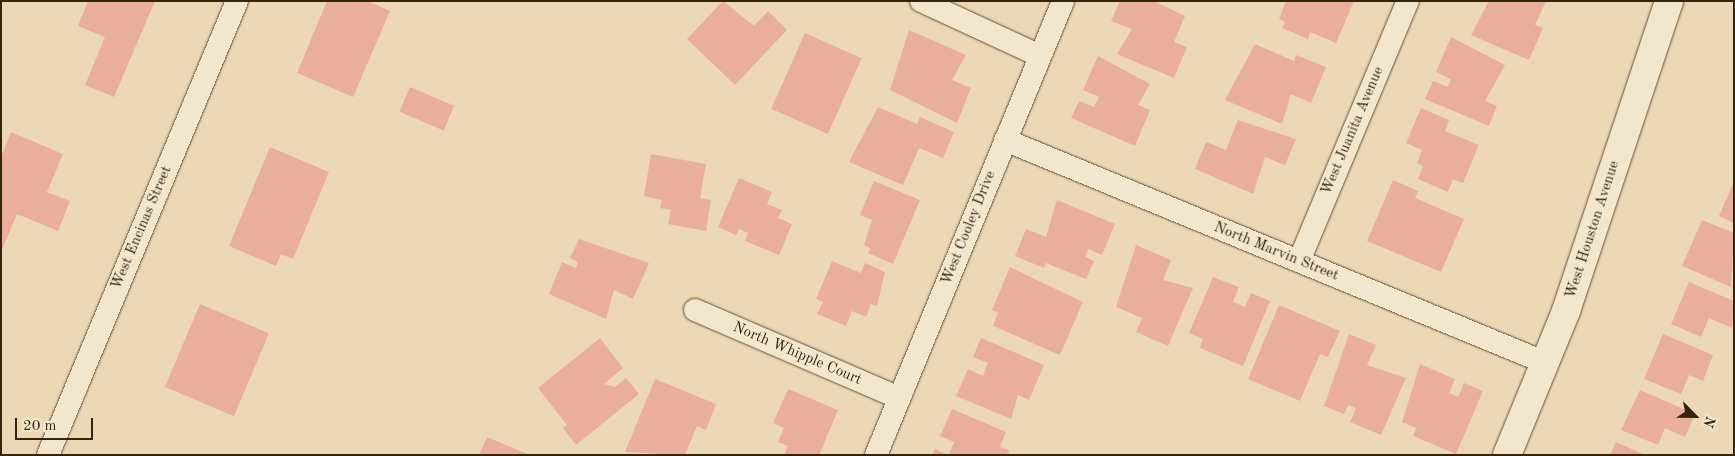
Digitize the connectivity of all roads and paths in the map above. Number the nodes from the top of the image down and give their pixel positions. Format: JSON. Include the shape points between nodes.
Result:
{"nodes":[{"id":1,"x":237,"y":1,"type":"edge"},
{"id":2,"x":921,"y":1,"type":"edge"},
{"id":3,"x":1063,"y":1,"type":"edge"},
{"id":4,"x":1408,"y":1,"type":"edge"},
{"id":5,"x":1669,"y":1,"type":"edge"},
{"id":6,"x":1040,"y":56,"type":"junction"},
{"id":7,"x":1005,"y":140,"type":"junction"},
{"id":8,"x":1299,"y":261,"type":"junction"},
{"id":9,"x":695,"y":310,"type":"dead end"},
{"id":10,"x":1546,"y":363,"type":"junction"},
{"id":11,"x":899,"y":398,"type":"junction"},
{"id":12,"x":48,"y":455,"type":"edge"},
{"id":13,"x":876,"y":455,"type":"edge"},
{"id":14,"x":1507,"y":455,"type":"edge"}],
"edges":[{"from":1,"to":12,"type":"street","name":"West Encinas Street"},
{"from":2,"to":6,"type":"street"},
{"from":3,"to":6,"type":"street","name":"West Cooley Drive"},
{"from":4,"to":8,"type":"street","name":"West Juanita Avenue"},
{"from":5,"to":10,"type":"street","name":"West Houston Avenue"},
{"from":6,"to":7,"type":"street","name":"West Cooley Drive"},
{"from":7,"to":8,"type":"street","name":"North Marvin Street"},
{"from":7,"to":11,"type":"street","name":"West Cooley Drive"},
{"from":8,"to":10,"type":"street","name":"North Marvin Street"},
{"from":9,"to":11,"type":"street","name":"North Whipple Court"},
{"from":10,"to":14,"type":"street","name":"West Houston Avenue"},
{"from":11,"to":13,"type":"street","name":"West Cooley Drive"}]}
